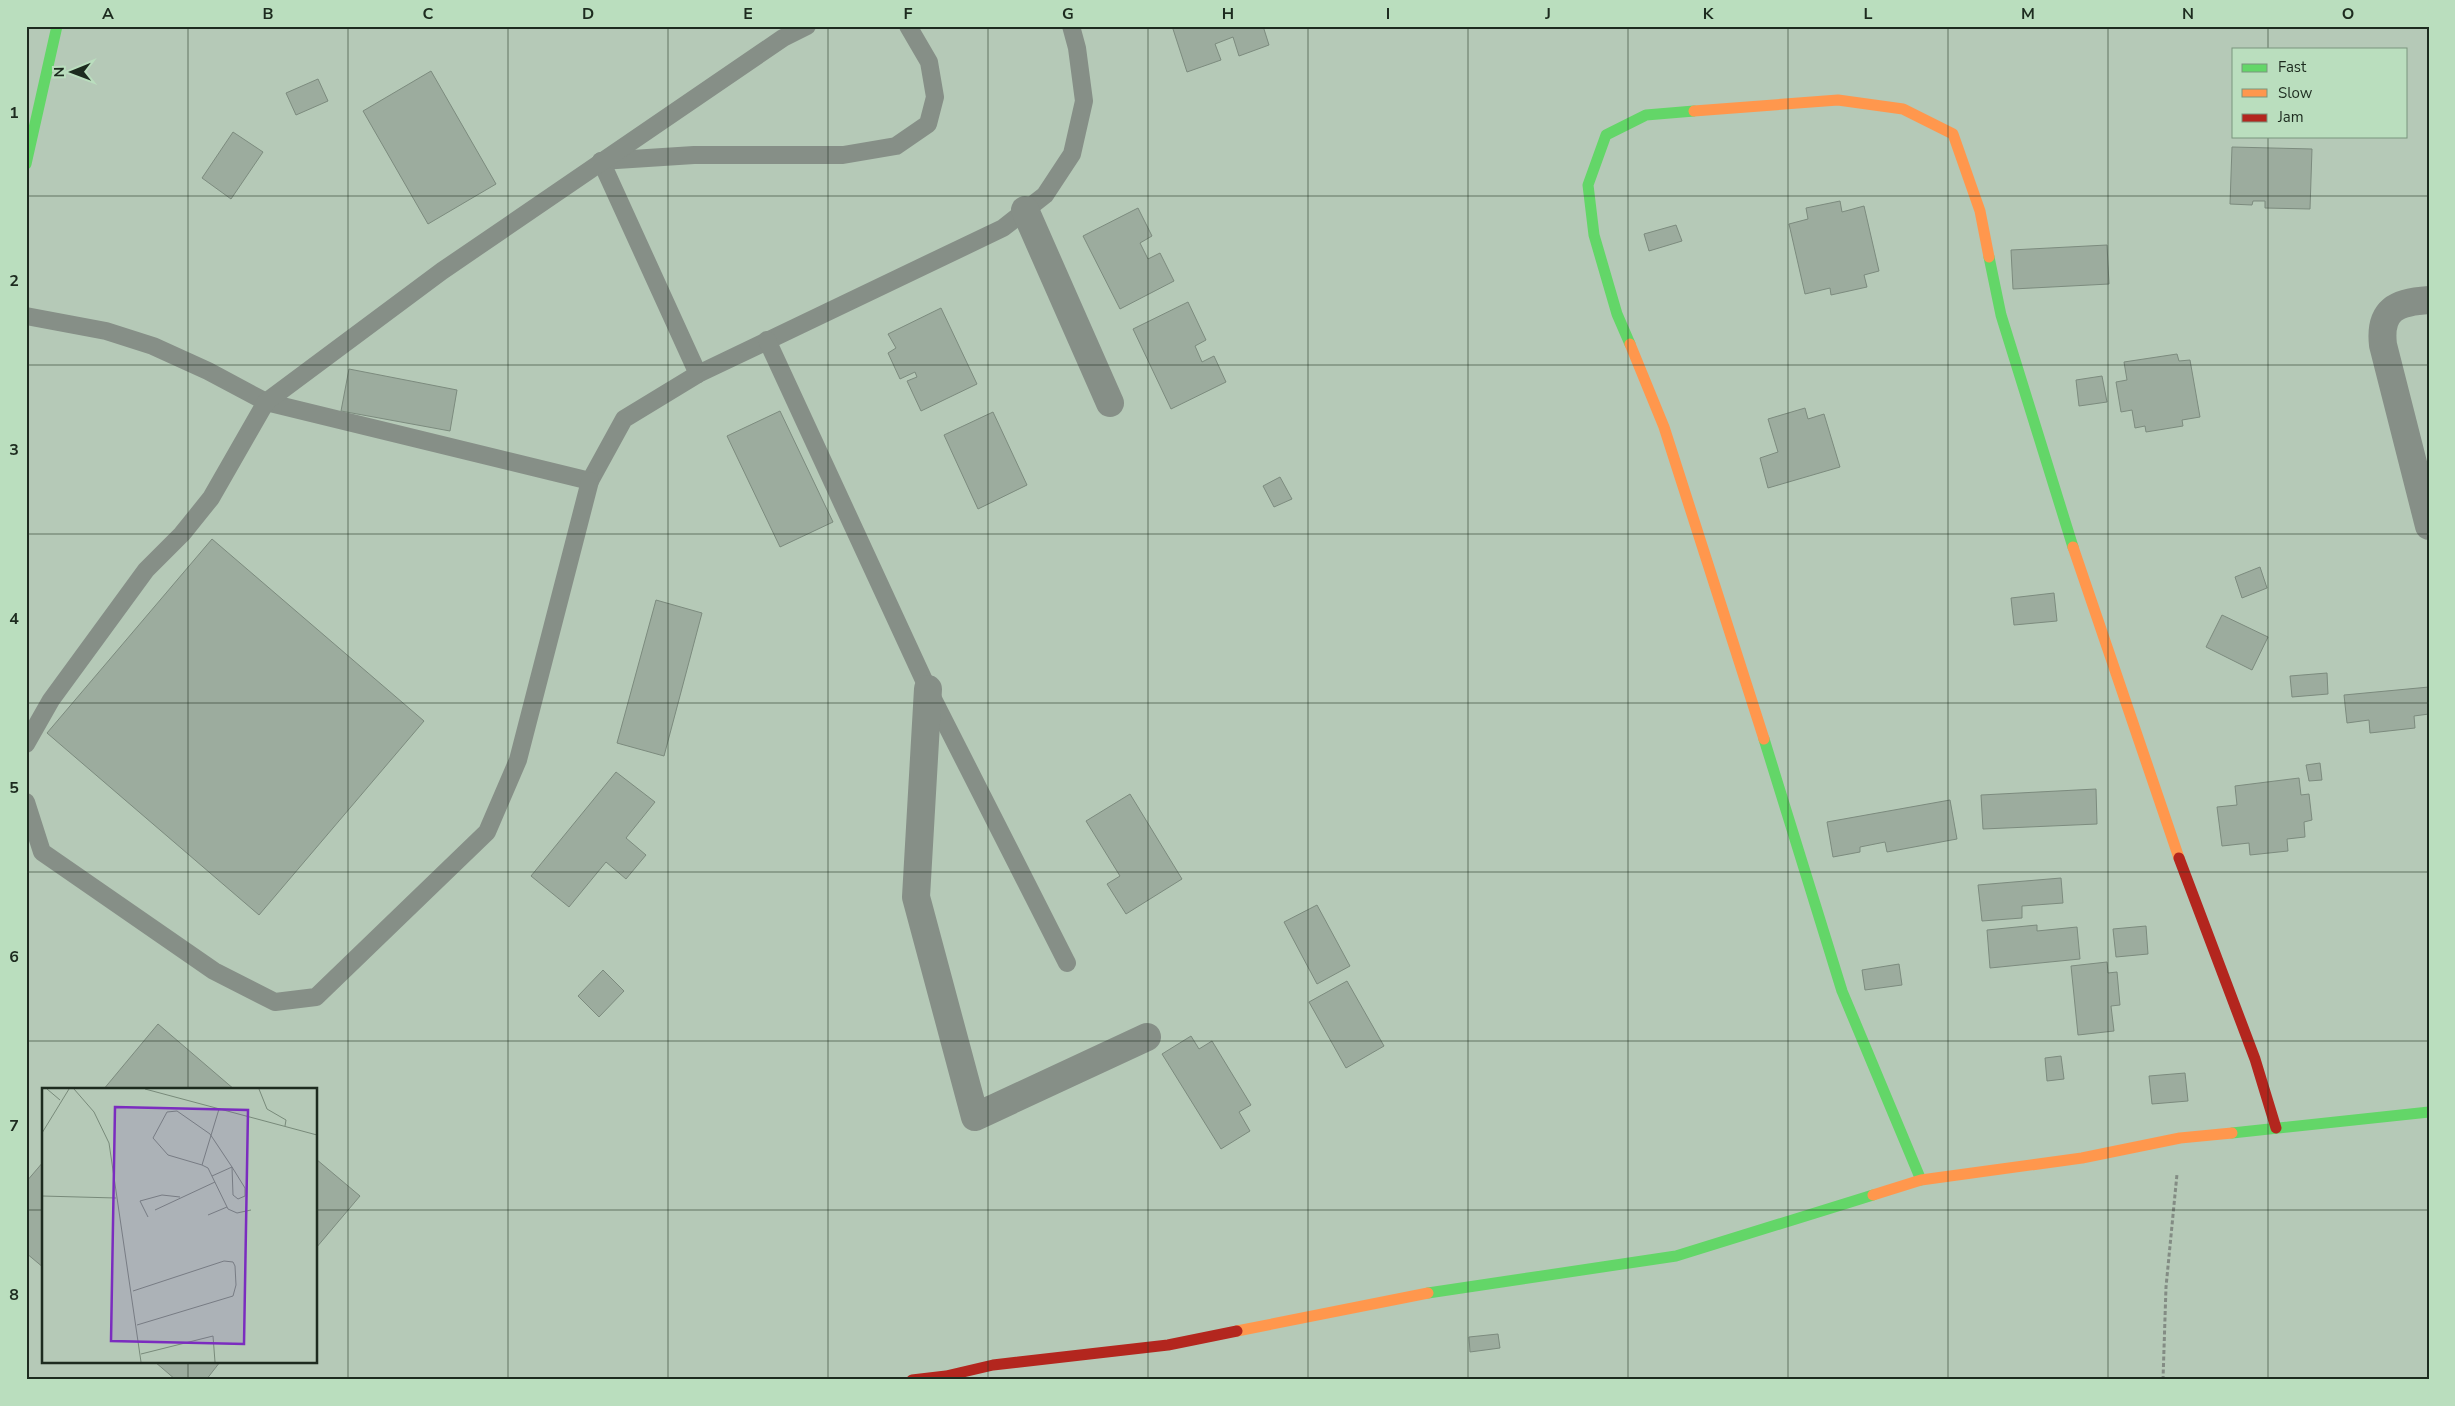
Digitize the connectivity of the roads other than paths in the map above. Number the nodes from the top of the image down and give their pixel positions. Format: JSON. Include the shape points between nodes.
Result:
{"nodes":[{"id":1,"x":57,"y":26,"type":"edge"},
{"id":2,"x":807,"y":26,"type":"edge"},
{"id":3,"x":908,"y":26,"type":"edge"},
{"id":4,"x":1071,"y":26,"type":"edge"},
{"id":5,"x":601,"y":161,"type":"junction"},
{"id":6,"x":26,"y":164,"type":"edge"},
{"id":7,"x":1025,"y":210,"type":"junction"},
{"id":8,"x":2429,"y":300,"type":"edge"},
{"id":9,"x":26,"y":316,"type":"edge"},
{"id":10,"x":767,"y":340,"type":"junction"},
{"id":11,"x":698,"y":374,"type":"junction"},
{"id":12,"x":266,"y":402,"type":"junction"},
{"id":13,"x":1110,"y":403,"type":"dead end"},
{"id":14,"x":590,"y":481,"type":"junction"},
{"id":15,"x":2429,"y":526,"type":"edge"},
{"id":16,"x":928,"y":689,"type":"junction"},
{"id":17,"x":26,"y":744,"type":"edge"},
{"id":18,"x":26,"y":802,"type":"edge"},
{"id":19,"x":1067,"y":963,"type":"dead end"},
{"id":20,"x":1147,"y":1037,"type":"dead end"},
{"id":21,"x":2429,"y":1112,"type":"edge"},
{"id":22,"x":2276,"y":1128,"type":"junction"},
{"id":23,"x":1921,"y":1180,"type":"junction"},
{"id":24,"x":946,"y":1378,"type":"edge"},
{"id":25,"x":912,"y":1380,"type":"edge"}],
"edges":[{"from":1,"to":6,"type":"main road"},
{"from":2,"to":5,"type":"lane","via":[[783,38]]},
{"from":3,"to":5,"type":"lane","via":[[929,62],[935,97],[928,124],[896,146],[843,155],[704,155]]},
{"from":4,"to":7,"type":"lane","via":[[1084,101],[1072,154],[1045,195]]},
{"from":5,"to":11,"type":"lane"},
{"from":5,"to":12,"type":"lane","via":[[442,271]]},
{"from":7,"to":10,"type":"lane","via":[[1004,228]]},
{"from":7,"to":13,"type":"street"},
{"from":8,"to":15,"type":"street","via":[[2402,304],[2386,315],[2381,329]]},
{"from":9,"to":12,"type":"lane","via":[[106,331],[153,346]]},
{"from":10,"to":11,"type":"lane"},
{"from":10,"to":16,"type":"lane"},
{"from":11,"to":14,"type":"lane","via":[[624,419]]},
{"from":12,"to":14,"type":"lane"},
{"from":12,"to":17,"type":"lane","via":[[211,498],[182,534],[146,570],[51,700]]},
{"from":14,"to":18,"type":"lane","via":[[518,760],[487,832],[316,997],[275,1002],[214,971],[42,852]]},
{"from":16,"to":19,"type":"lane"},
{"from":16,"to":20,"type":"street","via":[[916,897],[975,1118]]},
{"from":21,"to":22,"type":"main road"},
{"from":22,"to":23,"type":"main road","via":[[2180,1138],[2082,1158]]},
{"from":22,"to":23,"type":"main road","via":[[2255,1059],[2166,825],[2053,487],[2001,316],[1980,211],[1953,134],[1903,109],[1838,100],[1646,115],[1606,135],[1588,185],[1594,234],[1617,314],[1664,427],[1723,605],[1842,990]]},
{"from":23,"to":24,"type":"main road","via":[[1676,1256],[1407,1296],[1168,1346],[993,1365]]},
{"from":24,"to":25,"type":"main road"}]}
